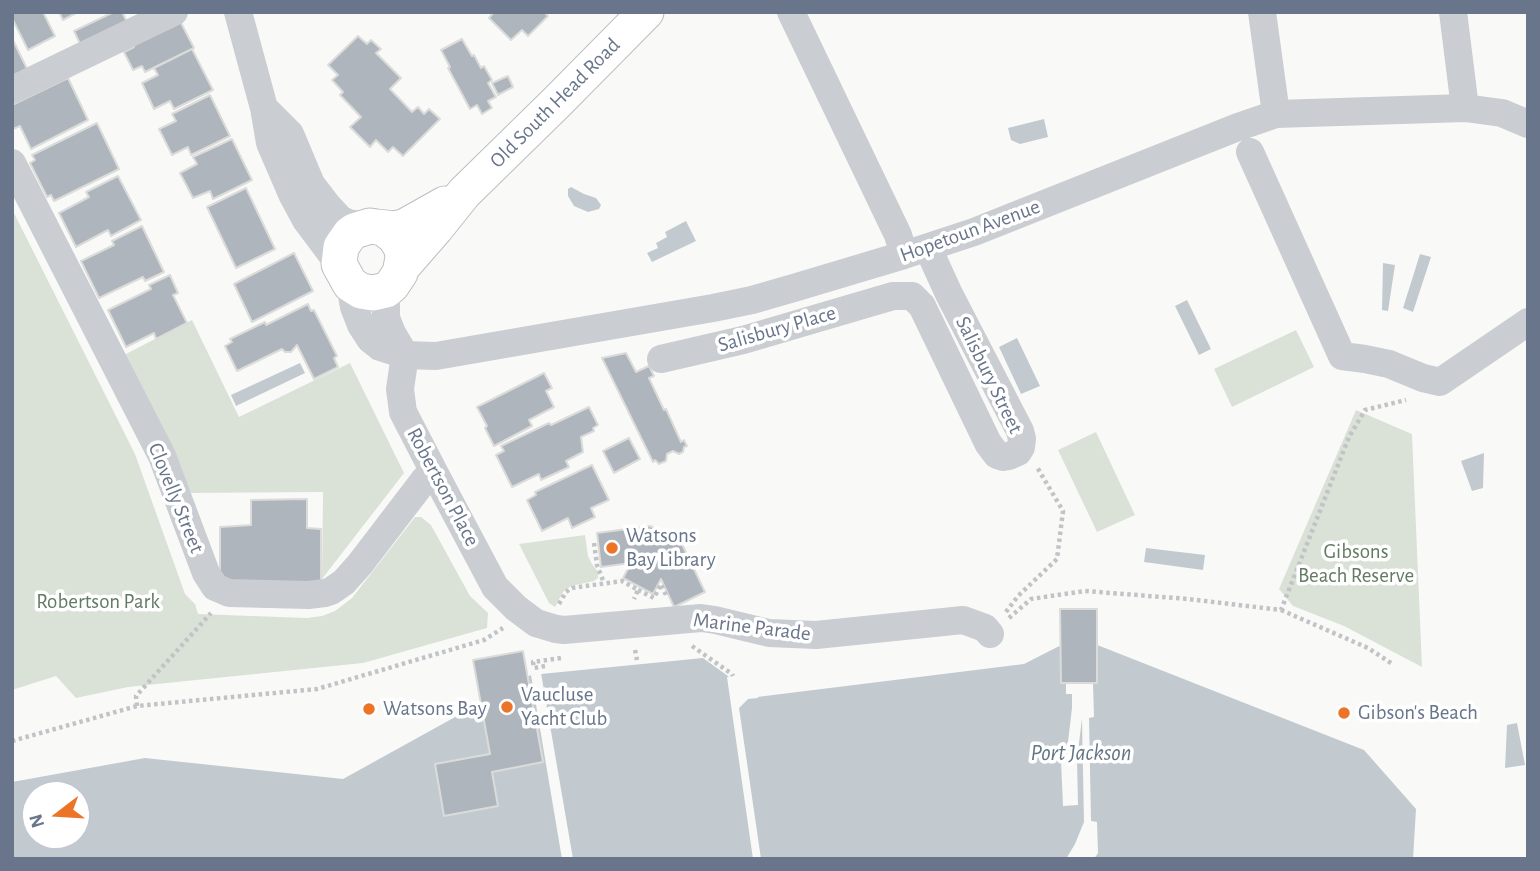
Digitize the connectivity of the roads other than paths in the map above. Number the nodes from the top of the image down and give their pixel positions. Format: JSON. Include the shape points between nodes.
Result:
{"nodes":[{"id":1,"x":174,"y":12,"type":"edge"},
{"id":2,"x":238,"y":12,"type":"edge"},
{"id":3,"x":646,"y":12,"type":"edge"},
{"id":4,"x":790,"y":12,"type":"edge"},
{"id":5,"x":1262,"y":12,"type":"edge"},
{"id":6,"x":1452,"y":12,"type":"edge"},
{"id":7,"x":12,"y":90,"type":"edge"},
{"id":8,"x":264,"y":108,"type":"junction"},
{"id":9,"x":1465,"y":108,"type":"junction"},
{"id":10,"x":1276,"y":114,"type":"junction"},
{"id":11,"x":1528,"y":124,"type":"edge"},
{"id":12,"x":1250,"y":152,"type":"dead end"},
{"id":13,"x":12,"y":163,"type":"edge"},
{"id":14,"x":464,"y":193,"type":"junction"},
{"id":15,"x":377,"y":227,"type":"junction"},
{"id":16,"x":916,"y":251,"type":"junction"},
{"id":17,"x":345,"y":274,"type":"junction"},
{"id":18,"x":394,"y":278,"type":"junction"},
{"id":19,"x":893,"y":296,"type":"joint"},
{"id":20,"x":1528,"y":322,"type":"edge"},
{"id":21,"x":405,"y":355,"type":"junction"},
{"id":22,"x":660,"y":359,"type":"dead end"},
{"id":23,"x":435,"y":474,"type":"junction"},
{"id":24,"x":520,"y":612,"type":"joint"},
{"id":25,"x":990,"y":634,"type":"road end"}],
"edges":[{"from":1,"to":7,"type":"street"},
{"from":2,"to":8,"type":"street"},
{"from":3,"to":14,"type":"main road","name":"Old South Head Road"},
{"from":4,"to":16,"type":"street","name":"Salisbury Street","via":[[898,235]]},
{"from":5,"to":10,"type":"street"},
{"from":6,"to":9,"type":"street"},
{"from":8,"to":15,"type":"street","via":[[290,134],[311,184],[340,219]]},
{"from":8,"to":17,"type":"street","via":[[270,143],[292,194]]},
{"from":9,"to":10,"type":"street","name":"Hopetoun Avenue"},
{"from":9,"to":11,"type":"street","name":"Hopetoun Avenue","via":[[1502,113]]},
{"from":10,"to":16,"type":"street","name":"Hopetoun Avenue"},
{"from":12,"to":20,"type":"street","via":[[1342,356],[1388,364],[1440,382]]},
{"from":13,"to":23,"type":"street","name":"Clovelly Street","via":[[162,456],[215,587],[229,593],[308,595],[331,591],[360,564],[425,479]]},
{"from":14,"to":15,"type":"main road","name":"Old South Head Road","via":[[404,227]]},
{"from":14,"to":18,"type":"main road","name":"Old South Head Road"},
{"from":15,"to":17,"type":"main road","via":[[354,231],[345,239],[339,255]]},
{"from":15,"to":18,"type":"main road","via":[[391,232],[400,244],[403,258]]},
{"from":16,"to":19,"type":"street","name":"Salisbury Street","via":[[949,294],[1020,431],[1022,443],[1015,454],[1003,457],[990,448],[920,302],[909,295]]},
{"from":16,"to":21,"type":"street","name":"Hopetoun Avenue","via":[[713,308],[458,353]]},
{"from":17,"to":18,"type":"main road","via":[[355,288],[367,293]]},
{"from":17,"to":21,"type":"street","name":"Hopetoun Avenue","via":[[370,339]]},
{"from":18,"to":21,"type":"street","via":[[386,317]]},
{"from":19,"to":22,"type":"street","name":"Salisbury Place"},
{"from":21,"to":23,"type":"street","name":"Robertson Place","via":[[401,401]]},
{"from":23,"to":24,"type":"street","name":"Robertson Place","via":[[495,587]]},
{"from":24,"to":25,"type":"street","name":"Marine Parade","via":[[536,623],[564,630],[701,618],[769,633],[816,635],[963,620]]}]}
